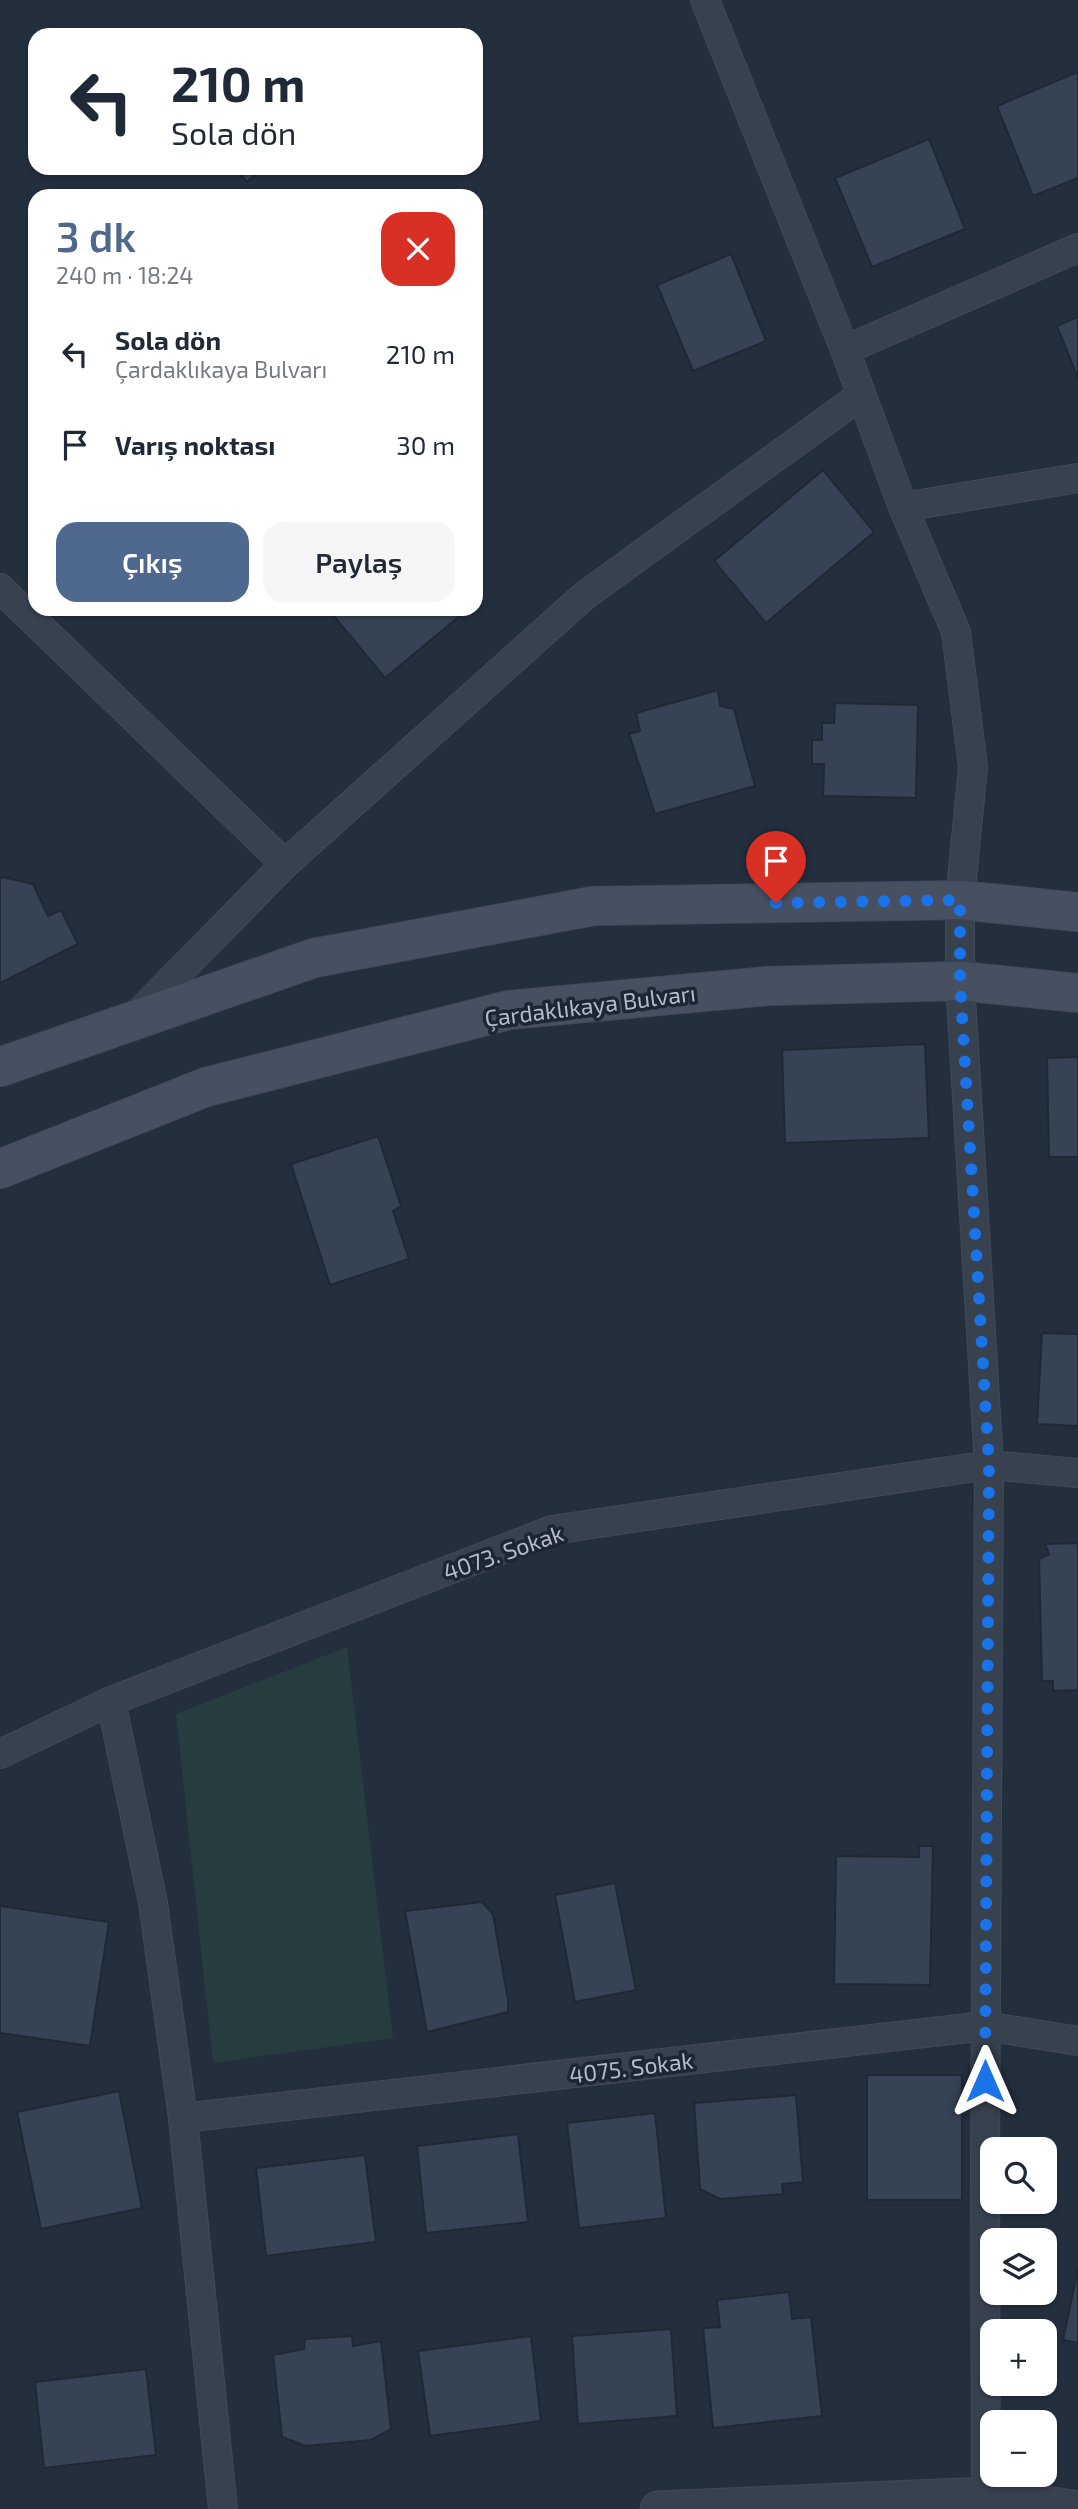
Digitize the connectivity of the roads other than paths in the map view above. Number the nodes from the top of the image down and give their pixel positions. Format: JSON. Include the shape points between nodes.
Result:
{"nodes":[{"id":1,"x":705,"y":0,"type":"edge"},
{"id":2,"x":1078,"y":248,"type":"edge"},
{"id":3,"x":845,"y":350,"type":"junction"},
{"id":4,"x":860,"y":396,"type":"junction"},
{"id":5,"x":1078,"y":478,"type":"edge"},
{"id":6,"x":902,"y":507,"type":"junction"},
{"id":7,"x":0,"y":588,"type":"edge"},
{"id":8,"x":28,"y":615,"type":"edge"},
{"id":9,"x":29,"y":616,"type":"edge"},
{"id":10,"x":285,"y":863,"type":"junction"},
{"id":11,"x":960,"y":900,"type":"junction"},
{"id":12,"x":1078,"y":912,"type":"edge"},
{"id":13,"x":960,"y":981,"type":"junction"},
{"id":14,"x":1078,"y":993,"type":"edge"},
{"id":15,"x":130,"y":1022,"type":"junction"},
{"id":16,"x":0,"y":1068,"type":"edge"},
{"id":17,"x":0,"y":1169,"type":"edge"},
{"id":18,"x":989,"y":1465,"type":"junction"},
{"id":19,"x":1078,"y":1473,"type":"edge"},
{"id":20,"x":111,"y":1700,"type":"junction"},
{"id":21,"x":0,"y":1754,"type":"edge"},
{"id":22,"x":985,"y":2026,"type":"junction"},
{"id":23,"x":1078,"y":2041,"type":"edge"},
{"id":24,"x":183,"y":2118,"type":"junction"},
{"id":25,"x":986,"y":2502,"type":"edge"},
{"id":26,"x":676,"y":2508,"type":"edge"},
{"id":27,"x":223,"y":2509,"type":"edge"},
{"id":28,"x":1077,"y":2509,"type":"edge"}],
"edges":[{"from":1,"to":3,"type":"street"},
{"from":2,"to":3,"type":"street"},
{"from":3,"to":4,"type":"street"},
{"from":4,"to":6,"type":"street"},
{"from":4,"to":10,"type":"street","via":[[584,596]]},
{"from":5,"to":6,"type":"street"},
{"from":6,"to":11,"type":"street","via":[[956,632],[973,767]]},
{"from":7,"to":8,"type":"street"},
{"from":9,"to":10,"type":"street"},
{"from":10,"to":15,"type":"street"},
{"from":11,"to":12,"type":"main road"},
{"from":11,"to":13,"type":"street"},
{"from":11,"to":15,"type":"main road","via":[[593,906],[314,958]]},
{"from":13,"to":14,"type":"main road","name":"Çardaklıkaya Bulvarı"},
{"from":13,"to":17,"type":"main road","name":"Çardaklıkaya Bulvarı","via":[[768,986],[509,1010],[206,1087]]},
{"from":13,"to":18,"type":"street"},
{"from":15,"to":16,"type":"main road"},
{"from":18,"to":19,"type":"street","name":"4073. Sokak"},
{"from":18,"to":20,"type":"street","name":"4073. Sokak","via":[[552,1530]]},
{"from":18,"to":22,"type":"street"},
{"from":20,"to":21,"type":"street","name":"4073. Sokak"},
{"from":20,"to":24,"type":"street","via":[[153,1903]]},
{"from":22,"to":23,"type":"street","name":"4075. Sokak"},
{"from":22,"to":24,"type":"street","name":"4075. Sokak"},
{"from":22,"to":25,"type":"street"},
{"from":24,"to":27,"type":"street"},
{"from":25,"to":26,"type":"street"},
{"from":25,"to":28,"type":"street"}]}
